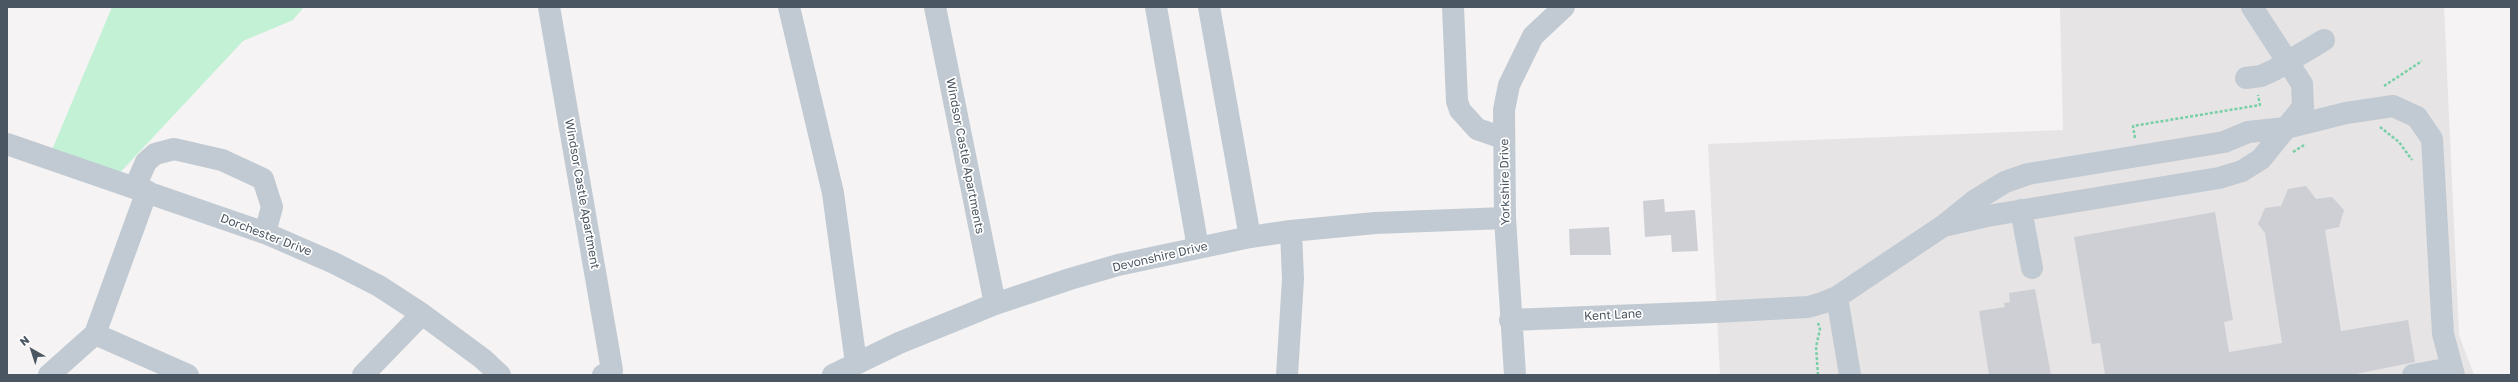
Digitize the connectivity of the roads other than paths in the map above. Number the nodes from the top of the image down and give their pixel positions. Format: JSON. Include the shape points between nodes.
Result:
{"nodes":[{"id":1,"x":549,"y":7,"type":"edge"},
{"id":2,"x":789,"y":7,"type":"edge"},
{"id":3,"x":935,"y":7,"type":"edge"},
{"id":4,"x":1156,"y":7,"type":"edge"},
{"id":5,"x":1209,"y":7,"type":"edge"},
{"id":6,"x":1452,"y":7,"type":"edge"},
{"id":7,"x":1564,"y":7,"type":"edge"},
{"id":8,"x":2252,"y":7,"type":"edge"},
{"id":9,"x":2324,"y":40,"type":"dead end"},
{"id":10,"x":2288,"y":63,"type":"junction"},
{"id":11,"x":2252,"y":83,"type":"road end"},
{"id":12,"x":2286,"y":128,"type":"junction"},
{"id":13,"x":1503,"y":138,"type":"junction"},
{"id":14,"x":7,"y":144,"type":"edge"},
{"id":15,"x":141,"y":189,"type":"junction"},
{"id":16,"x":2020,"y":210,"type":"junction"},
{"id":17,"x":1505,"y":218,"type":"junction"},
{"id":18,"x":1943,"y":226,"type":"junction"},
{"id":19,"x":1290,"y":231,"type":"junction"},
{"id":20,"x":265,"y":233,"type":"junction"},
{"id":21,"x":1250,"y":237,"type":"junction"},
{"id":22,"x":1198,"y":248,"type":"junction"},
{"id":23,"x":2032,"y":268,"type":"dead end"},
{"id":24,"x":1837,"y":297,"type":"junction"},
{"id":25,"x":995,"y":304,"type":"junction"},
{"id":26,"x":422,"y":314,"type":"junction"},
{"id":27,"x":1510,"y":320,"type":"junction"},
{"id":28,"x":95,"y":334,"type":"junction"},
{"id":29,"x":856,"y":363,"type":"junction"},
{"id":30,"x":2453,"y":371,"type":"edge"},
{"id":31,"x":49,"y":375,"type":"edge"},
{"id":32,"x":188,"y":375,"type":"edge"},
{"id":33,"x":363,"y":375,"type":"edge"},
{"id":34,"x":500,"y":375,"type":"edge"},
{"id":35,"x":603,"y":375,"type":"edge"},
{"id":36,"x":833,"y":375,"type":"edge"},
{"id":37,"x":1287,"y":375,"type":"edge"},
{"id":38,"x":1515,"y":375,"type":"edge"},
{"id":39,"x":1850,"y":375,"type":"edge"},
{"id":40,"x":2413,"y":375,"type":"edge"}],
"edges":[{"from":1,"to":35,"type":"street","name":"Windsor Castle Apartment","via":[[612,370]]},
{"from":2,"to":29,"type":"street","via":[[833,193]]},
{"from":3,"to":25,"type":"street","name":"Windsor Castle Apartments"},
{"from":4,"to":22,"type":"street"},
{"from":5,"to":21,"type":"street"},
{"from":6,"to":13,"type":"street","via":[[1457,101],[1460,110],[1477,129]]},
{"from":7,"to":13,"type":"street","name":"Yorkshire Drive","via":[[1533,36],[1520,60],[1508,91]]},
{"from":8,"to":10,"type":"street"},
{"from":9,"to":10,"type":"street"},
{"from":10,"to":11,"type":"street"},
{"from":10,"to":12,"type":"street","via":[[2302,84],[2303,107]]},
{"from":12,"to":16,"type":"street","via":[[2261,159],[2242,171],[2219,178]]},
{"from":12,"to":18,"type":"street","name":"Kent Lane","via":[[2248,132],[2224,142],[2028,174],[2005,182],[1974,201]]},
{"from":12,"to":30,"type":"street","name":"Kent Lane","via":[[2370,108],[2393,106],[2417,117],[2432,139],[2443,334]]},
{"from":13,"to":17,"type":"street","name":"Yorkshire Drive"},
{"from":14,"to":15,"type":"street","name":"Dorchester Drive"},
{"from":15,"to":20,"type":"street","name":"Dorchester Drive"},
{"from":15,"to":20,"type":"street","via":[[146,162],[155,154],[174,149],[222,160],[264,179],[272,207]]},
{"from":15,"to":28,"type":"street"},
{"from":16,"to":18,"type":"street"},
{"from":16,"to":23,"type":"street"},
{"from":17,"to":19,"type":"street","name":"Devonshire Drive","via":[[1375,223]]},
{"from":17,"to":27,"type":"street","name":"Yorkshire Drive"},
{"from":18,"to":24,"type":"street","name":"Kent Lane"},
{"from":19,"to":21,"type":"street","name":"Devonshire Drive"},
{"from":19,"to":37,"type":"street","via":[[1293,279]]},
{"from":20,"to":26,"type":"street","name":"Dorchester Drive","via":[[334,263],[378,286]]},
{"from":21,"to":22,"type":"street","name":"Devonshire Drive"},
{"from":22,"to":25,"type":"street","name":"Devonshire Drive","via":[[1077,277]]},
{"from":24,"to":27,"type":"street","name":"Kent Lane","via":[[1808,307]]},
{"from":24,"to":39,"type":"street"},
{"from":25,"to":29,"type":"street","name":"Devonshire Drive"},
{"from":26,"to":33,"type":"street"},
{"from":26,"to":34,"type":"street","name":"Dorchester Drive","via":[[483,359]]},
{"from":27,"to":38,"type":"street","name":"Yorkshire Drive"},
{"from":28,"to":31,"type":"street"},
{"from":28,"to":32,"type":"street"},
{"from":29,"to":36,"type":"street","name":"Devonshire Drive"},
{"from":30,"to":40,"type":"street"}]}
